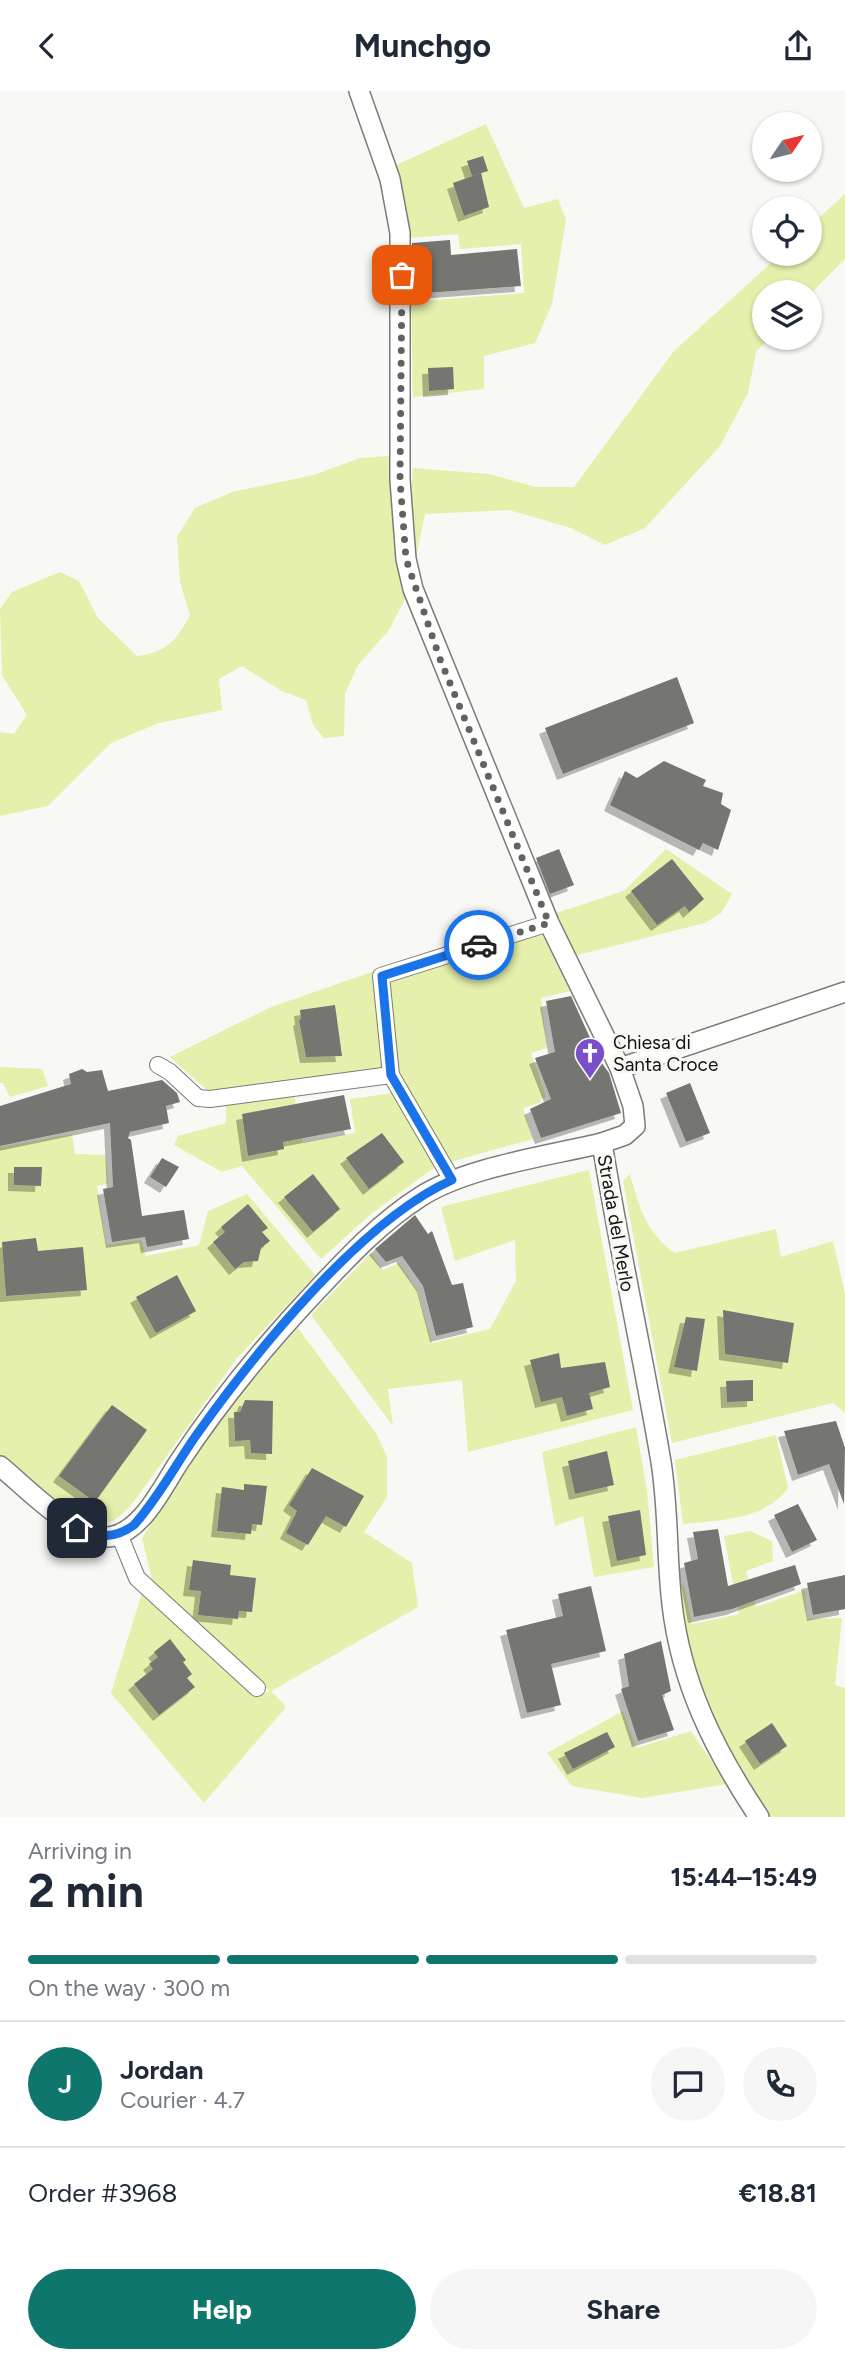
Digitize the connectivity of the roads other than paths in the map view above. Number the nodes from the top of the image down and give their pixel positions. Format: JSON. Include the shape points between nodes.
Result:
{"nodes":[{"id":1,"x":359,"y":91,"type":"edge"},
{"id":2,"x":549,"y":923,"type":"junction"},
{"id":3,"x":845,"y":992,"type":"edge"},
{"id":4,"x":158,"y":1065,"type":"dead end"},
{"id":5,"x":620,"y":1068,"type":"junction"},
{"id":6,"x":391,"y":1075,"type":"junction"},
{"id":7,"x":602,"y":1143,"type":"junction"},
{"id":8,"x":452,"y":1180,"type":"junction"},
{"id":9,"x":0,"y":1466,"type":"edge"},
{"id":10,"x":119,"y":1534,"type":"junction"},
{"id":11,"x":257,"y":1688,"type":"dead end"},
{"id":12,"x":759,"y":1817,"type":"edge"}],
"edges":[{"from":1,"to":2,"type":"street","name":"Strada del Merlo","via":[[390,180],[400,233],[400,480],[406,559],[427,625]]},
{"from":2,"to":5,"type":"street","name":"Strada del Merlo"},
{"from":2,"to":6,"type":"street","via":[[382,976]]},
{"from":3,"to":5,"type":"street"},
{"from":4,"to":6,"type":"street","via":[[198,1098],[210,1099]]},
{"from":5,"to":7,"type":"street","name":"Strada del Merlo","via":[[635,1126]]},
{"from":6,"to":8,"type":"street"},
{"from":7,"to":8,"type":"street"},
{"from":7,"to":12,"type":"street","name":"Strada del Merlo","via":[[666,1492],[672,1607],[684,1667],[711,1740]]},
{"from":8,"to":10,"type":"street","via":[[383,1225],[328,1279],[237,1380],[143,1515]]},
{"from":9,"to":10,"type":"street","via":[[77,1528],[98,1536]]},
{"from":10,"to":11,"type":"street","via":[[137,1579]]}]}
